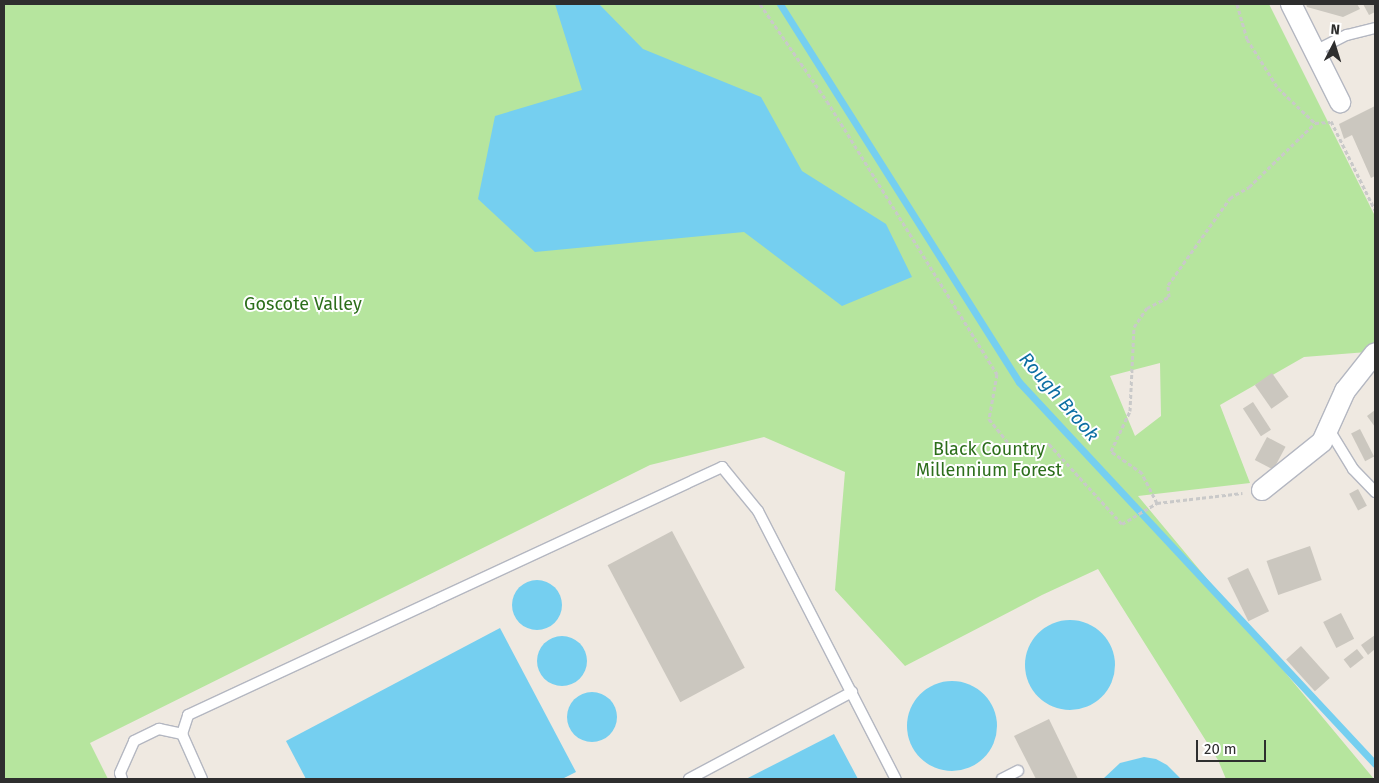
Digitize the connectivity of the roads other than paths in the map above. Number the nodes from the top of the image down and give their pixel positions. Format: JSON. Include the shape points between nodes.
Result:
{"nodes":[{"id":1,"x":1291,"y":4,"type":"edge"},
{"id":2,"x":1375,"y":28,"type":"edge"},
{"id":3,"x":1315,"y":51,"type":"junction"},
{"id":4,"x":1340,"y":102,"type":"road end"},
{"id":5,"x":1375,"y":353,"type":"edge"},
{"id":6,"x":1328,"y":428,"type":"junction"},
{"id":7,"x":1262,"y":490,"type":"road end"},
{"id":8,"x":1375,"y":492,"type":"edge"},
{"id":9,"x":852,"y":692,"type":"junction"},
{"id":10,"x":182,"y":734,"type":"junction"},
{"id":11,"x":1018,"y":771,"type":"dead end"},
{"id":12,"x":122,"y":779,"type":"edge"},
{"id":13,"x":202,"y":779,"type":"edge"},
{"id":14,"x":689,"y":779,"type":"edge"},
{"id":15,"x":896,"y":779,"type":"edge"},
{"id":16,"x":1002,"y":779,"type":"edge"}],
"edges":[{"from":1,"to":3,"type":"street"},
{"from":2,"to":3,"type":"lane","via":[[1348,35]]},
{"from":3,"to":4,"type":"street"},
{"from":5,"to":6,"type":"street","via":[[1345,391]]},
{"from":6,"to":7,"type":"street","via":[[1322,442]]},
{"from":6,"to":8,"type":"lane","via":[[1352,469]]},
{"from":9,"to":10,"type":"lane","via":[[758,510],[722,467],[188,715]]},
{"from":9,"to":14,"type":"lane"},
{"from":9,"to":15,"type":"lane"},
{"from":10,"to":12,"type":"lane","via":[[160,729],[134,741],[120,774]]},
{"from":10,"to":13,"type":"lane"},
{"from":11,"to":16,"type":"lane"}]}
